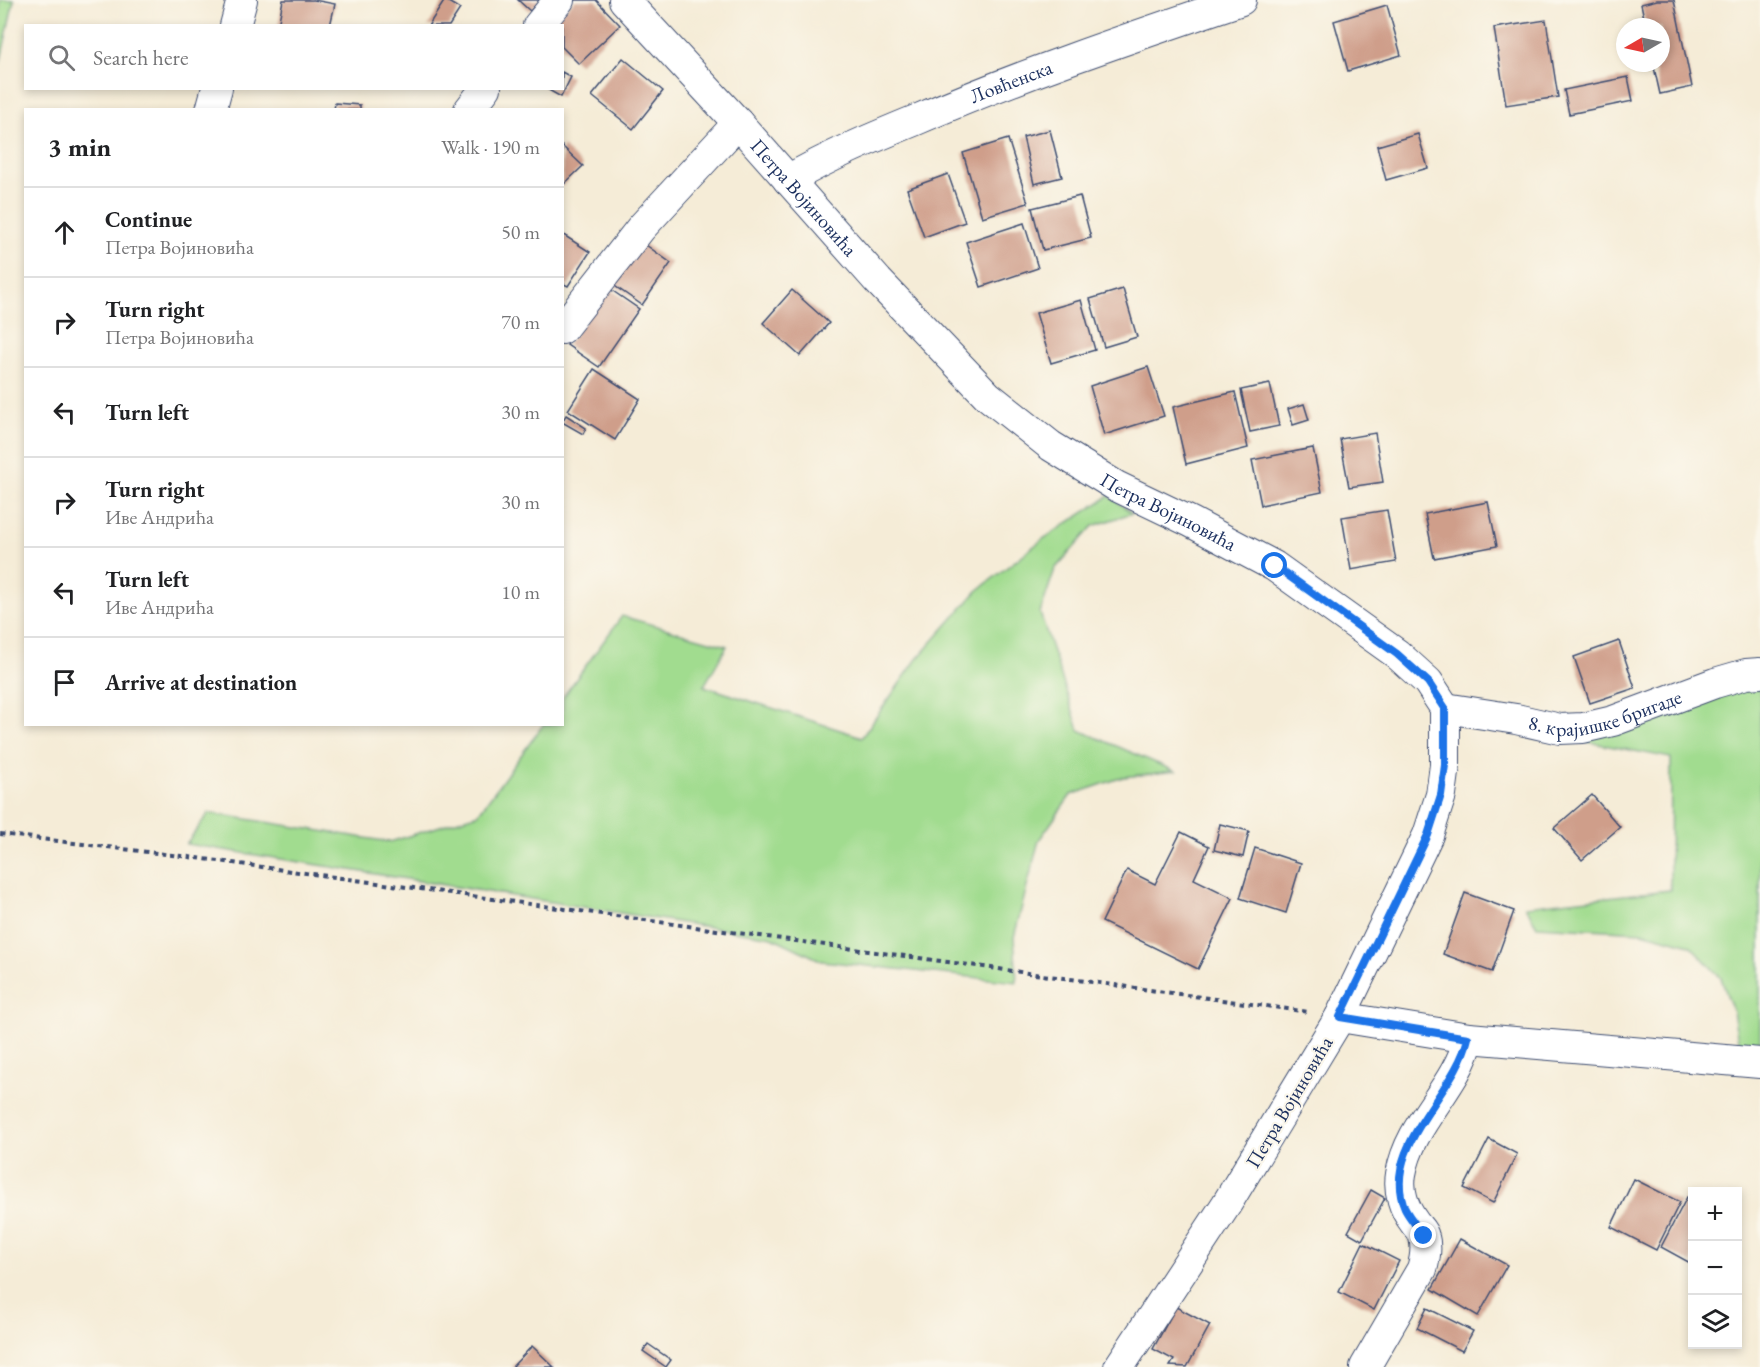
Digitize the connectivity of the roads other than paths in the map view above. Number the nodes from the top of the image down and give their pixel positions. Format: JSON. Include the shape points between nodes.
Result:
{"nodes":[{"id":1,"x":242,"y":0,"type":"edge"},
{"id":2,"x":559,"y":0,"type":"edge"},
{"id":3,"x":624,"y":0,"type":"edge"},
{"id":4,"x":1241,"y":0,"type":"edge"},
{"id":5,"x":236,"y":24,"type":"edge"},
{"id":6,"x":540,"y":24,"type":"edge"},
{"id":7,"x":216,"y":90,"type":"edge"},
{"id":8,"x":484,"y":90,"type":"edge"},
{"id":9,"x":212,"y":108,"type":"edge"},
{"id":10,"x":471,"y":108,"type":"edge"},
{"id":11,"x":738,"y":123,"type":"junction"},
{"id":12,"x":788,"y":180,"type":"junction"},
{"id":13,"x":564,"y":326,"type":"edge"},
{"id":14,"x":1760,"y":673,"type":"edge"},
{"id":15,"x":1445,"y":708,"type":"junction"},
{"id":16,"x":1340,"y":1017,"type":"junction"},
{"id":17,"x":1468,"y":1038,"type":"junction"},
{"id":18,"x":1760,"y":1063,"type":"edge"},
{"id":19,"x":1119,"y":1367,"type":"edge"},
{"id":20,"x":1365,"y":1367,"type":"edge"}],
"edges":[{"from":1,"to":5,"type":"street"},
{"from":2,"to":6,"type":"street"},
{"from":3,"to":11,"type":"street","name":"Петра Војиновића"},
{"from":4,"to":12,"type":"street","name":"Ловћенска","via":[[947,106],[825,159]]},
{"from":7,"to":9,"type":"street"},
{"from":8,"to":10,"type":"street"},
{"from":11,"to":12,"type":"street","name":"Петра Војиновића"},
{"from":11,"to":13,"type":"street","name":"Петра Војиновића","via":[[641,228]]},
{"from":12,"to":15,"type":"street","name":"Петра Војиновића","via":[[988,396],[1051,446],[1116,486],[1275,566],[1397,654],[1428,682]]},
{"from":14,"to":15,"type":"street","name":"8. крајишке бригаде","via":[[1715,683],[1613,721],[1583,728],[1560,729]]},
{"from":15,"to":16,"type":"street","name":"Петра Војиновића","via":[[1441,795],[1428,835]]},
{"from":16,"to":17,"type":"street"},
{"from":16,"to":19,"type":"street","name":"Петра Војиновића","via":[[1226,1205]]},
{"from":17,"to":18,"type":"street"},
{"from":17,"to":20,"type":"street","via":[[1465,1054],[1410,1142],[1400,1177],[1406,1210],[1424,1236],[1426,1257]]}]}
